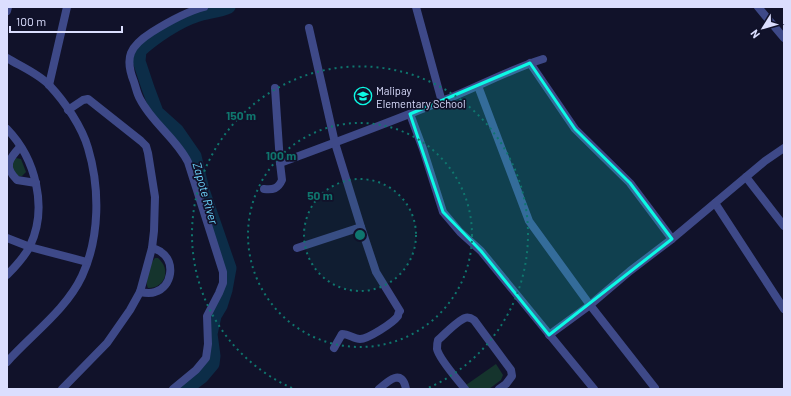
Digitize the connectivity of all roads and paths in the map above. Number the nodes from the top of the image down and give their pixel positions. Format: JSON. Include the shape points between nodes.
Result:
{"nodes":[{"id":1,"x":8,"y":7,"type":"edge"},
{"id":2,"x":67,"y":7,"type":"edge"},
{"id":3,"x":204,"y":7,"type":"edge"},
{"id":4,"x":416,"y":7,"type":"edge"},
{"id":5,"x":758,"y":7,"type":"edge"},
{"id":6,"x":7,"y":11,"type":"edge"},
{"id":7,"x":309,"y":28,"type":"dead end"},
{"id":8,"x":784,"y":38,"type":"edge"},
{"id":9,"x":7,"y":58,"type":"edge"},
{"id":10,"x":543,"y":59,"type":"dead end"},
{"id":11,"x":530,"y":63,"type":"junction"},
{"id":12,"x":49,"y":85,"type":"junction"},
{"id":13,"x":478,"y":86,"type":"junction"},
{"id":14,"x":275,"y":88,"type":"dead end"},
{"id":15,"x":442,"y":102,"type":"junction"},
{"id":16,"x":68,"y":110,"type":"junction"},
{"id":17,"x":410,"y":114,"type":"junction"},
{"id":18,"x":7,"y":129,"type":"edge"},
{"id":19,"x":335,"y":143,"type":"junction"},
{"id":20,"x":20,"y":147,"type":"junction"},
{"id":21,"x":784,"y":148,"type":"edge"},
{"id":22,"x":280,"y":163,"type":"junction"},
{"id":23,"x":746,"y":176,"type":"junction"},
{"id":24,"x":36,"y":183,"type":"junction"},
{"id":25,"x":264,"y":189,"type":"dead end"},
{"id":26,"x":715,"y":203,"type":"junction"},
{"id":27,"x":784,"y":226,"type":"edge"},
{"id":28,"x":360,"y":227,"type":"junction"},
{"id":29,"x":7,"y":238,"type":"edge"},
{"id":30,"x":672,"y":238,"type":"junction"},
{"id":31,"x":30,"y":247,"type":"junction"},
{"id":32,"x":152,"y":248,"type":"junction"},
{"id":33,"x":297,"y":248,"type":"dead end"},
{"id":34,"x":87,"y":262,"type":"junction"},
{"id":35,"x":7,"y":275,"type":"edge"},
{"id":36,"x":140,"y":292,"type":"junction"},
{"id":37,"x":590,"y":306,"type":"junction"},
{"id":38,"x":784,"y":310,"type":"edge"},
{"id":39,"x":549,"y":335,"type":"junction"},
{"id":40,"x":334,"y":348,"type":"dead end"},
{"id":41,"x":7,"y":362,"type":"edge"},
{"id":42,"x":655,"y":388,"type":"edge"},
{"id":43,"x":62,"y":389,"type":"edge"},
{"id":44,"x":173,"y":389,"type":"edge"},
{"id":45,"x":379,"y":389,"type":"edge"},
{"id":46,"x":406,"y":389,"type":"edge"},
{"id":47,"x":465,"y":389,"type":"edge"},
{"id":48,"x":499,"y":389,"type":"edge"},
{"id":49,"x":594,"y":389,"type":"edge"}],
"edges":[{"from":1,"to":6,"type":"street"},
{"from":2,"to":12,"type":"street"},
{"from":3,"to":44,"type":"street","via":[[182,15],[139,41],[130,55],[128,64],[140,100],[183,152],[188,162],[223,272],[223,283],[207,316],[206,358]]},
{"from":4,"to":15,"type":"street"},
{"from":5,"to":8,"type":"street"},
{"from":7,"to":19,"type":"street"},
{"from":9,"to":12,"type":"street"},
{"from":10,"to":11,"type":"street"},
{"from":11,"to":13,"type":"street"},
{"from":11,"to":30,"type":"street","via":[[575,129],[630,183]]},
{"from":12,"to":16,"type":"street"},
{"from":13,"to":15,"type":"street"},
{"from":13,"to":37,"type":"street","via":[[529,221]]},
{"from":14,"to":22,"type":"street"},
{"from":15,"to":17,"type":"street"},
{"from":16,"to":32,"type":"street","via":[[88,99],[146,146],[156,197]]},
{"from":16,"to":34,"type":"street","via":[[88,147],[95,188],[95,230]]},
{"from":17,"to":19,"type":"street"},
{"from":17,"to":39,"type":"street","via":[[443,212],[481,251]]},
{"from":18,"to":20,"type":"street"},
{"from":19,"to":22,"type":"street"},
{"from":19,"to":28,"type":"street"},
{"from":20,"to":24,"type":"street"},
{"from":20,"to":24,"type":"street","via":[[10,160],[10,171],[17,180]]},
{"from":21,"to":23,"type":"street"},
{"from":22,"to":25,"type":"street","via":[[280,184],[274,190]]},
{"from":23,"to":26,"type":"street"},
{"from":23,"to":27,"type":"street"},
{"from":24,"to":31,"type":"street","via":[[38,209]]},
{"from":26,"to":30,"type":"street"},
{"from":26,"to":38,"type":"street"},
{"from":28,"to":33,"type":"street"},
{"from":28,"to":40,"type":"street","via":[[376,272],[400,311],[394,321],[363,339],[342,334]]},
{"from":29,"to":31,"type":"street"},
{"from":30,"to":37,"type":"street"},
{"from":31,"to":34,"type":"street"},
{"from":31,"to":35,"type":"street"},
{"from":32,"to":36,"type":"street"},
{"from":32,"to":36,"type":"street","via":[[161,252],[170,263],[170,278],[162,289],[148,294]]},
{"from":34,"to":41,"type":"street","via":[[82,276],[60,308]]},
{"from":36,"to":43,"type":"street","via":[[107,342]]},
{"from":37,"to":39,"type":"street"},
{"from":37,"to":42,"type":"street"},
{"from":39,"to":49,"type":"street"},
{"from":45,"to":46,"type":"street","via":[[395,377],[403,382]]},
{"from":47,"to":48,"type":"street","via":[[441,358],[437,344],[438,340],[461,321],[470,318],[511,370],[512,376]]}]}
